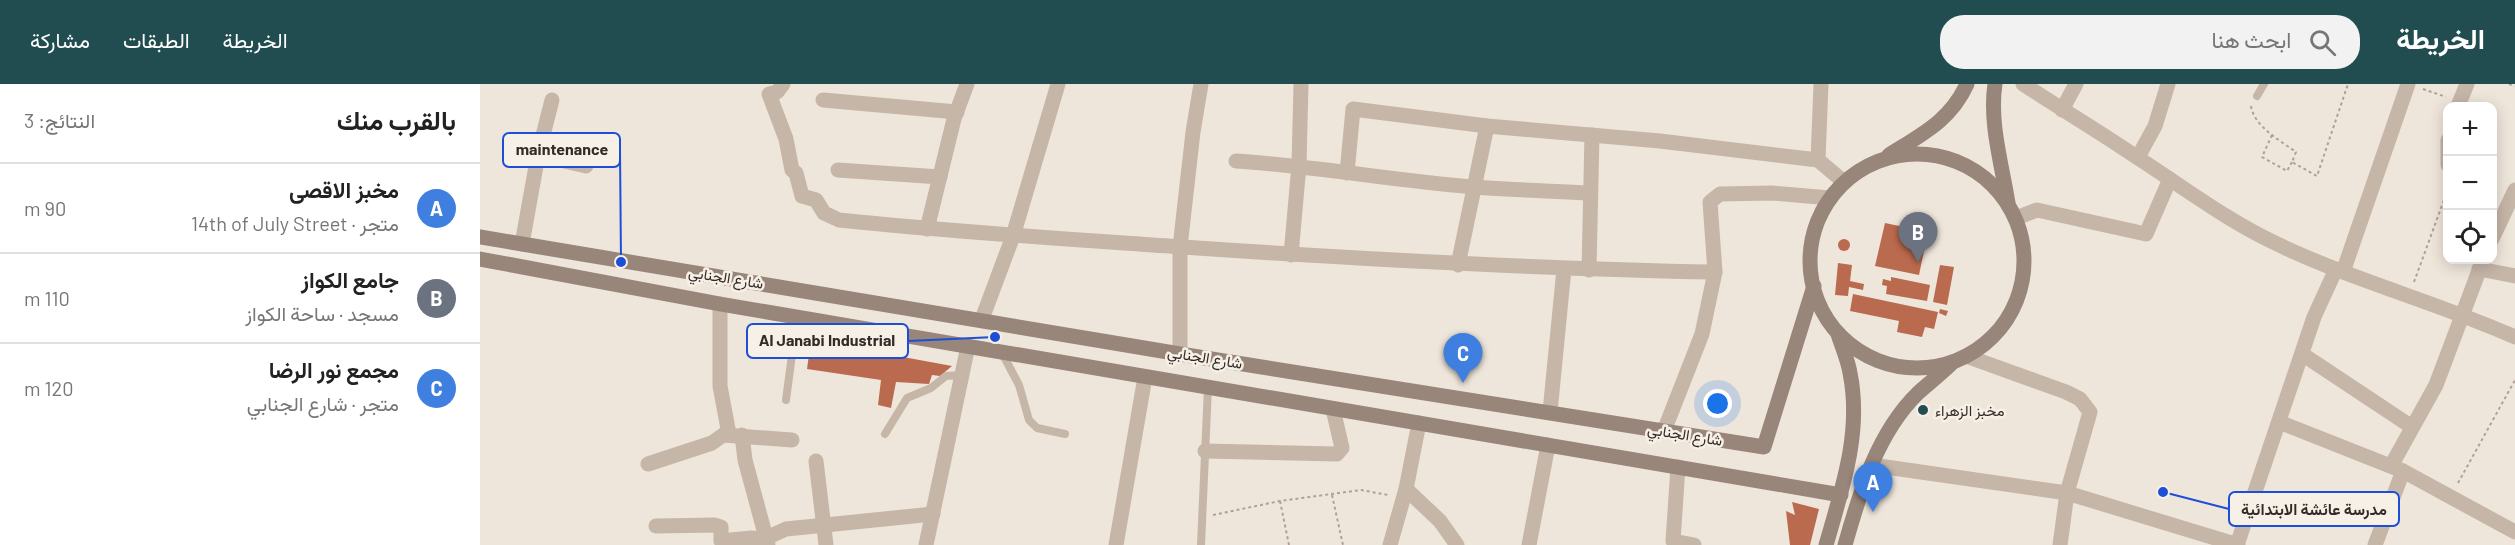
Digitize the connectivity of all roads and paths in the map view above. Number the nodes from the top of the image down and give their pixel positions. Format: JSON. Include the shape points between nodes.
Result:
{"nodes":[{"id":1,"x":783,"y":84,"type":"edge"},
{"id":2,"x":967,"y":84,"type":"edge"},
{"id":3,"x":1058,"y":84,"type":"edge"},
{"id":4,"x":1201,"y":84,"type":"edge"},
{"id":5,"x":1301,"y":84,"type":"edge"},
{"id":6,"x":1821,"y":84,"type":"edge"},
{"id":7,"x":1967,"y":84,"type":"edge"},
{"id":8,"x":1995,"y":84,"type":"edge"},
{"id":9,"x":2022,"y":84,"type":"edge"},
{"id":10,"x":2076,"y":84,"type":"edge"},
{"id":11,"x":2168,"y":84,"type":"edge"},
{"id":12,"x":2264,"y":84,"type":"edge"},
{"id":13,"x":2348,"y":84,"type":"edge"},
{"id":14,"x":2467,"y":84,"type":"edge"},
{"id":15,"x":2509,"y":84,"type":"edge"},
{"id":16,"x":2414,"y":86,"type":"edge"},
{"id":17,"x":2515,"y":86,"type":"edge"},
{"id":18,"x":2257,"y":96,"type":"joint"},
{"id":19,"x":552,"y":100,"type":"dead end"},
{"id":20,"x":823,"y":100,"type":"dead end"},
{"id":21,"x":2454,"y":102,"type":"edge"},
{"id":22,"x":2460,"y":102,"type":"edge"},
{"id":23,"x":2062,"y":110,"type":"junction"},
{"id":24,"x":957,"y":112,"type":"junction"},
{"id":25,"x":1487,"y":126,"type":"junction"},
{"id":26,"x":1592,"y":135,"type":"junction"},
{"id":27,"x":2272,"y":135,"type":"junction"},
{"id":28,"x":538,"y":155,"type":"junction"},
{"id":29,"x":2138,"y":158,"type":"junction"},
{"id":30,"x":1818,"y":160,"type":"junction"},
{"id":31,"x":1236,"y":161,"type":"dead end"},
{"id":32,"x":1879,"y":161,"type":"junction"},
{"id":33,"x":2292,"y":162,"type":"junction"},
{"id":34,"x":1299,"y":165,"type":"junction"},
{"id":35,"x":586,"y":166,"type":"dead end"},
{"id":36,"x":838,"y":170,"type":"dead end"},
{"id":37,"x":1347,"y":173,"type":"junction"},
{"id":38,"x":940,"y":177,"type":"junction"},
{"id":39,"x":2170,"y":180,"type":"junction"},
{"id":40,"x":1844,"y":183,"type":"junction"},
{"id":41,"x":1474,"y":187,"type":"junction"},
{"id":42,"x":2515,"y":190,"type":"edge"},
{"id":43,"x":1589,"y":193,"type":"junction"},
{"id":44,"x":1830,"y":198,"type":"junction"},
{"id":45,"x":2008,"y":203,"type":"junction"},
{"id":46,"x":2443,"y":203,"type":"edge"},
{"id":47,"x":2499,"y":206,"type":"edge"},
{"id":48,"x":2016,"y":218,"type":"junction"},
{"id":49,"x":927,"y":229,"type":"junction"},
{"id":50,"x":1013,"y":236,"type":"junction"},
{"id":51,"x":480,"y":237,"type":"edge"},
{"id":52,"x":522,"y":244,"type":"junction"},
{"id":53,"x":1180,"y":247,"type":"junction"},
{"id":54,"x":1292,"y":255,"type":"junction"},
{"id":55,"x":480,"y":259,"type":"edge"},
{"id":56,"x":1458,"y":264,"type":"junction"},
{"id":57,"x":2481,"y":264,"type":"edge"},
{"id":58,"x":1564,"y":269,"type":"junction"},
{"id":59,"x":1589,"y":270,"type":"junction"},
{"id":60,"x":2339,"y":270,"type":"junction"},
{"id":61,"x":1715,"y":272,"type":"junction"},
{"id":62,"x":2515,"y":276,"type":"edge"},
{"id":63,"x":1814,"y":286,"type":"junction"},
{"id":64,"x":2409,"y":296,"type":"junction"},
{"id":65,"x":720,"y":304,"type":"junction"},
{"id":66,"x":2464,"y":315,"type":"junction"},
{"id":67,"x":797,"y":317,"type":"junction"},
{"id":68,"x":982,"y":319,"type":"junction"},
{"id":69,"x":1838,"y":334,"type":"junction"},
{"id":70,"x":2515,"y":337,"type":"edge"},
{"id":71,"x":968,"y":346,"type":"junction"},
{"id":72,"x":1001,"y":352,"type":"junction"},
{"id":73,"x":1180,"y":354,"type":"junction"},
{"id":74,"x":2302,"y":354,"type":"junction"},
{"id":75,"x":1960,"y":359,"type":"junction"},
{"id":76,"x":962,"y":375,"type":"junction"},
{"id":77,"x":1145,"y":376,"type":"junction"},
{"id":78,"x":2515,"y":380,"type":"edge"},
{"id":79,"x":1208,"y":387,"type":"junction"},
{"id":80,"x":786,"y":400,"type":"dead end"},
{"id":81,"x":1333,"y":408,"type":"junction"},
{"id":82,"x":1550,"y":412,"type":"junction"},
{"id":83,"x":2279,"y":422,"type":"junction"},
{"id":84,"x":1419,"y":423,"type":"junction"},
{"id":85,"x":2412,"y":427,"type":"junction"},
{"id":86,"x":1664,"y":431,"type":"junction"},
{"id":87,"x":885,"y":434,"type":"dead end"},
{"id":88,"x":1065,"y":434,"type":"dead end"},
{"id":89,"x":736,"y":435,"type":"junction"},
{"id":90,"x":792,"y":440,"type":"dead end"},
{"id":91,"x":1548,"y":445,"type":"junction"},
{"id":92,"x":1205,"y":451,"type":"junction"},
{"id":93,"x":816,"y":461,"type":"dead end"},
{"id":94,"x":648,"y":464,"type":"dead end"},
{"id":95,"x":1872,"y":465,"type":"junction"},
{"id":96,"x":1678,"y":467,"type":"junction"},
{"id":97,"x":2397,"y":469,"type":"junction"},
{"id":98,"x":1405,"y":493,"type":"junction"},
{"id":99,"x":2067,"y":493,"type":"junction"},
{"id":100,"x":1332,"y":494,"type":"junction"},
{"id":101,"x":1841,"y":495,"type":"junction"},
{"id":102,"x":2450,"y":497,"type":"junction"},
{"id":103,"x":1280,"y":501,"type":"junction"},
{"id":104,"x":933,"y":514,"type":"junction"},
{"id":105,"x":1202,"y":517,"type":"junction"},
{"id":106,"x":656,"y":526,"type":"dead end"},
{"id":107,"x":823,"y":526,"type":"junction"},
{"id":108,"x":2515,"y":532,"type":"edge"},
{"id":109,"x":766,"y":542,"type":"edge"},
{"id":110,"x":1672,"y":543,"type":"edge"},
{"id":111,"x":826,"y":545,"type":"edge"},
{"id":112,"x":926,"y":545,"type":"edge"},
{"id":113,"x":1116,"y":545,"type":"edge"},
{"id":114,"x":1200,"y":545,"type":"edge"},
{"id":115,"x":1289,"y":545,"type":"edge"},
{"id":116,"x":1343,"y":545,"type":"edge"},
{"id":117,"x":1390,"y":545,"type":"edge"},
{"id":118,"x":1457,"y":545,"type":"edge"},
{"id":119,"x":1529,"y":545,"type":"edge"},
{"id":120,"x":1694,"y":545,"type":"edge"},
{"id":121,"x":1826,"y":545,"type":"edge"},
{"id":122,"x":1845,"y":545,"type":"edge"},
{"id":123,"x":2061,"y":545,"type":"edge"},
{"id":124,"x":2238,"y":545,"type":"edge"},
{"id":125,"x":2375,"y":545,"type":"edge"}],
"edges":[{"from":1,"to":49,"type":"street","via":[[777,92],[769,94],[802,196],[816,200],[824,213],[839,220]]},
{"from":2,"to":24,"type":"street"},
{"from":3,"to":50,"type":"street"},
{"from":4,"to":53,"type":"street"},
{"from":5,"to":34,"type":"street"},
{"from":6,"to":30,"type":"street"},
{"from":7,"to":32,"type":"street","via":[[1951,111],[1934,127]]},
{"from":8,"to":45,"type":"street","via":[[1997,136]]},
{"from":9,"to":23,"type":"street"},
{"from":10,"to":23,"type":"street"},
{"from":11,"to":29,"type":"street","via":[[2155,126]]},
{"from":12,"to":18,"type":"lane"},
{"from":13,"to":33,"type":"path","via":[[2318,176]]},
{"from":14,"to":22,"type":"street"},
{"from":15,"to":17,"type":"path"},
{"from":16,"to":21,"type":"path"},
{"from":16,"to":60,"type":"street"},
{"from":18,"to":27,"type":"path","via":[[2250,107]]},
{"from":19,"to":28,"type":"street"},
{"from":20,"to":24,"type":"street"},
{"from":23,"to":29,"type":"street"},
{"from":24,"to":38,"type":"street"},
{"from":25,"to":26,"type":"street"},
{"from":25,"to":37,"type":"street","via":[[1353,109]]},
{"from":25,"to":41,"type":"street"},
{"from":26,"to":30,"type":"street"},
{"from":26,"to":43,"type":"street"},
{"from":27,"to":33,"type":"path","via":[[2296,152]]},
{"from":27,"to":33,"type":"path","via":[[2262,157],[2287,171]]},
{"from":28,"to":35,"type":"street"},
{"from":28,"to":52,"type":"street"},
{"from":29,"to":39,"type":"street"},
{"from":30,"to":40,"type":"street"},
{"from":31,"to":34,"type":"street"},
{"from":32,"to":40,"type":"street"},
{"from":32,"to":45,"type":"street","via":[[1911,154],[1942,157],[1972,169]]},
{"from":34,"to":37,"type":"street"},
{"from":34,"to":54,"type":"street"},
{"from":36,"to":38,"type":"street"},
{"from":37,"to":41,"type":"street"},
{"from":38,"to":49,"type":"street"},
{"from":39,"to":48,"type":"street","via":[[2146,234],[2037,210]]},
{"from":39,"to":60,"type":"street","via":[[2217,212]]},
{"from":40,"to":44,"type":"street"},
{"from":41,"to":43,"type":"street"},
{"from":41,"to":56,"type":"street"},
{"from":42,"to":47,"type":"street"},
{"from":43,"to":59,"type":"street"},
{"from":44,"to":61,"type":"street","via":[[1772,193],[1714,197],[1710,202]]},
{"from":44,"to":63,"type":"street","via":[[1814,231],[1810,267]]},
{"from":45,"to":48,"type":"street"},
{"from":46,"to":64,"type":"path"},
{"from":48,"to":75,"type":"street","via":[[2024,270],[2018,297],[2006,321],[1988,341]]},
{"from":49,"to":50,"type":"street"},
{"from":50,"to":53,"type":"street"},
{"from":50,"to":68,"type":"street"},
{"from":51,"to":52,"type":"street","name":"شارع الجنابي"},
{"from":52,"to":68,"type":"street","name":"شارع الجنابي"},
{"from":53,"to":54,"type":"street"},
{"from":53,"to":73,"type":"street"},
{"from":54,"to":56,"type":"street"},
{"from":55,"to":65,"type":"street","name":"شارع الجنابي"},
{"from":56,"to":58,"type":"street"},
{"from":57,"to":62,"type":"street"},
{"from":57,"to":66,"type":"street"},
{"from":58,"to":59,"type":"street"},
{"from":58,"to":82,"type":"street"},
{"from":59,"to":61,"type":"street"},
{"from":60,"to":64,"type":"street"},
{"from":60,"to":74,"type":"street","via":[[2314,317]]},
{"from":61,"to":86,"type":"street","via":[[1702,334]]},
{"from":63,"to":69,"type":"street","via":[[1818,303]]},
{"from":63,"to":86,"type":"street","name":"شارع الجنابي","via":[[1764,447]]},
{"from":64,"to":66,"type":"street"},
{"from":65,"to":67,"type":"street","name":"شارع الجنابي"},
{"from":65,"to":89,"type":"street","via":[[720,386]]},
{"from":66,"to":70,"type":"street"},
{"from":66,"to":85,"type":"street","via":[[2436,385]]},
{"from":67,"to":71,"type":"street","name":"شارع الجنابي"},
{"from":67,"to":80,"type":"lane"},
{"from":68,"to":73,"type":"street","name":"شارع الجنابي"},
{"from":69,"to":75,"type":"street","via":[[1857,350],[1896,366],[1929,368]]},
{"from":69,"to":101,"type":"street","via":[[1850,373],[1854,408],[1853,436]]},
{"from":71,"to":72,"type":"street","name":"شارع الجنابي"},
{"from":71,"to":76,"type":"street"},
{"from":72,"to":77,"type":"street","name":"شارع الجنابي"},
{"from":72,"to":88,"type":"lane","via":[[1019,385],[1029,420],[1037,428]]},
{"from":73,"to":82,"type":"street","name":"شارع الجنابي"},
{"from":74,"to":83,"type":"street"},
{"from":74,"to":85,"type":"street"},
{"from":75,"to":95,"type":"street","via":[[1917,394],[1891,427]]},
{"from":75,"to":99,"type":"street","via":[[2080,399],[2090,412]]},
{"from":76,"to":87,"type":"lane","via":[[946,376],[908,398]]},
{"from":76,"to":104,"type":"street"},
{"from":77,"to":79,"type":"street","name":"شارع الجنابي"},
{"from":77,"to":113,"type":"street"},
{"from":78,"to":102,"type":"path"},
{"from":79,"to":81,"type":"street","name":"شارع الجنابي"},
{"from":79,"to":92,"type":"lane"},
{"from":81,"to":84,"type":"street","name":"شارع الجنابي"},
{"from":81,"to":92,"type":"street","via":[[1342,443],[1338,454]]},
{"from":82,"to":86,"type":"street","name":"شارع الجنابي"},
{"from":83,"to":97,"type":"street"},
{"from":83,"to":124,"type":"street"},
{"from":84,"to":91,"type":"street","name":"شارع الجنابي"},
{"from":84,"to":98,"type":"street"},
{"from":85,"to":97,"type":"street"},
{"from":89,"to":90,"type":"street"},
{"from":89,"to":94,"type":"street","via":[[723,435],[712,443]]},
{"from":89,"to":109,"type":"street"},
{"from":91,"to":96,"type":"street","name":"شارع الجنابي"},
{"from":91,"to":119,"type":"street"},
{"from":92,"to":105,"type":"lane"},
{"from":93,"to":107,"type":"street"},
{"from":95,"to":99,"type":"street"},
{"from":95,"to":122,"type":"street"},
{"from":96,"to":101,"type":"street","name":"شارع الجنابي"},
{"from":96,"to":110,"type":"street"},
{"from":97,"to":102,"type":"street"},
{"from":97,"to":125,"type":"street"},
{"from":98,"to":100,"type":"path","via":[[1361,490]]},
{"from":98,"to":117,"type":"street"},
{"from":98,"to":118,"type":"street","via":[[1440,521]]},
{"from":99,"to":123,"type":"street"},
{"from":99,"to":124,"type":"street"},
{"from":100,"to":103,"type":"path"},
{"from":100,"to":116,"type":"path"},
{"from":101,"to":121,"type":"street"},
{"from":102,"to":108,"type":"street"},
{"from":103,"to":105,"type":"path"},
{"from":103,"to":115,"type":"path"},
{"from":104,"to":107,"type":"street"},
{"from":104,"to":112,"type":"street"},
{"from":105,"to":114,"type":"lane"},
{"from":106,"to":109,"type":"street","via":[[715,525],[721,527],[721,541],[751,538]]},
{"from":107,"to":109,"type":"street","via":[[786,529]]},
{"from":107,"to":111,"type":"street"},
{"from":110,"to":120,"type":"street"}]}
